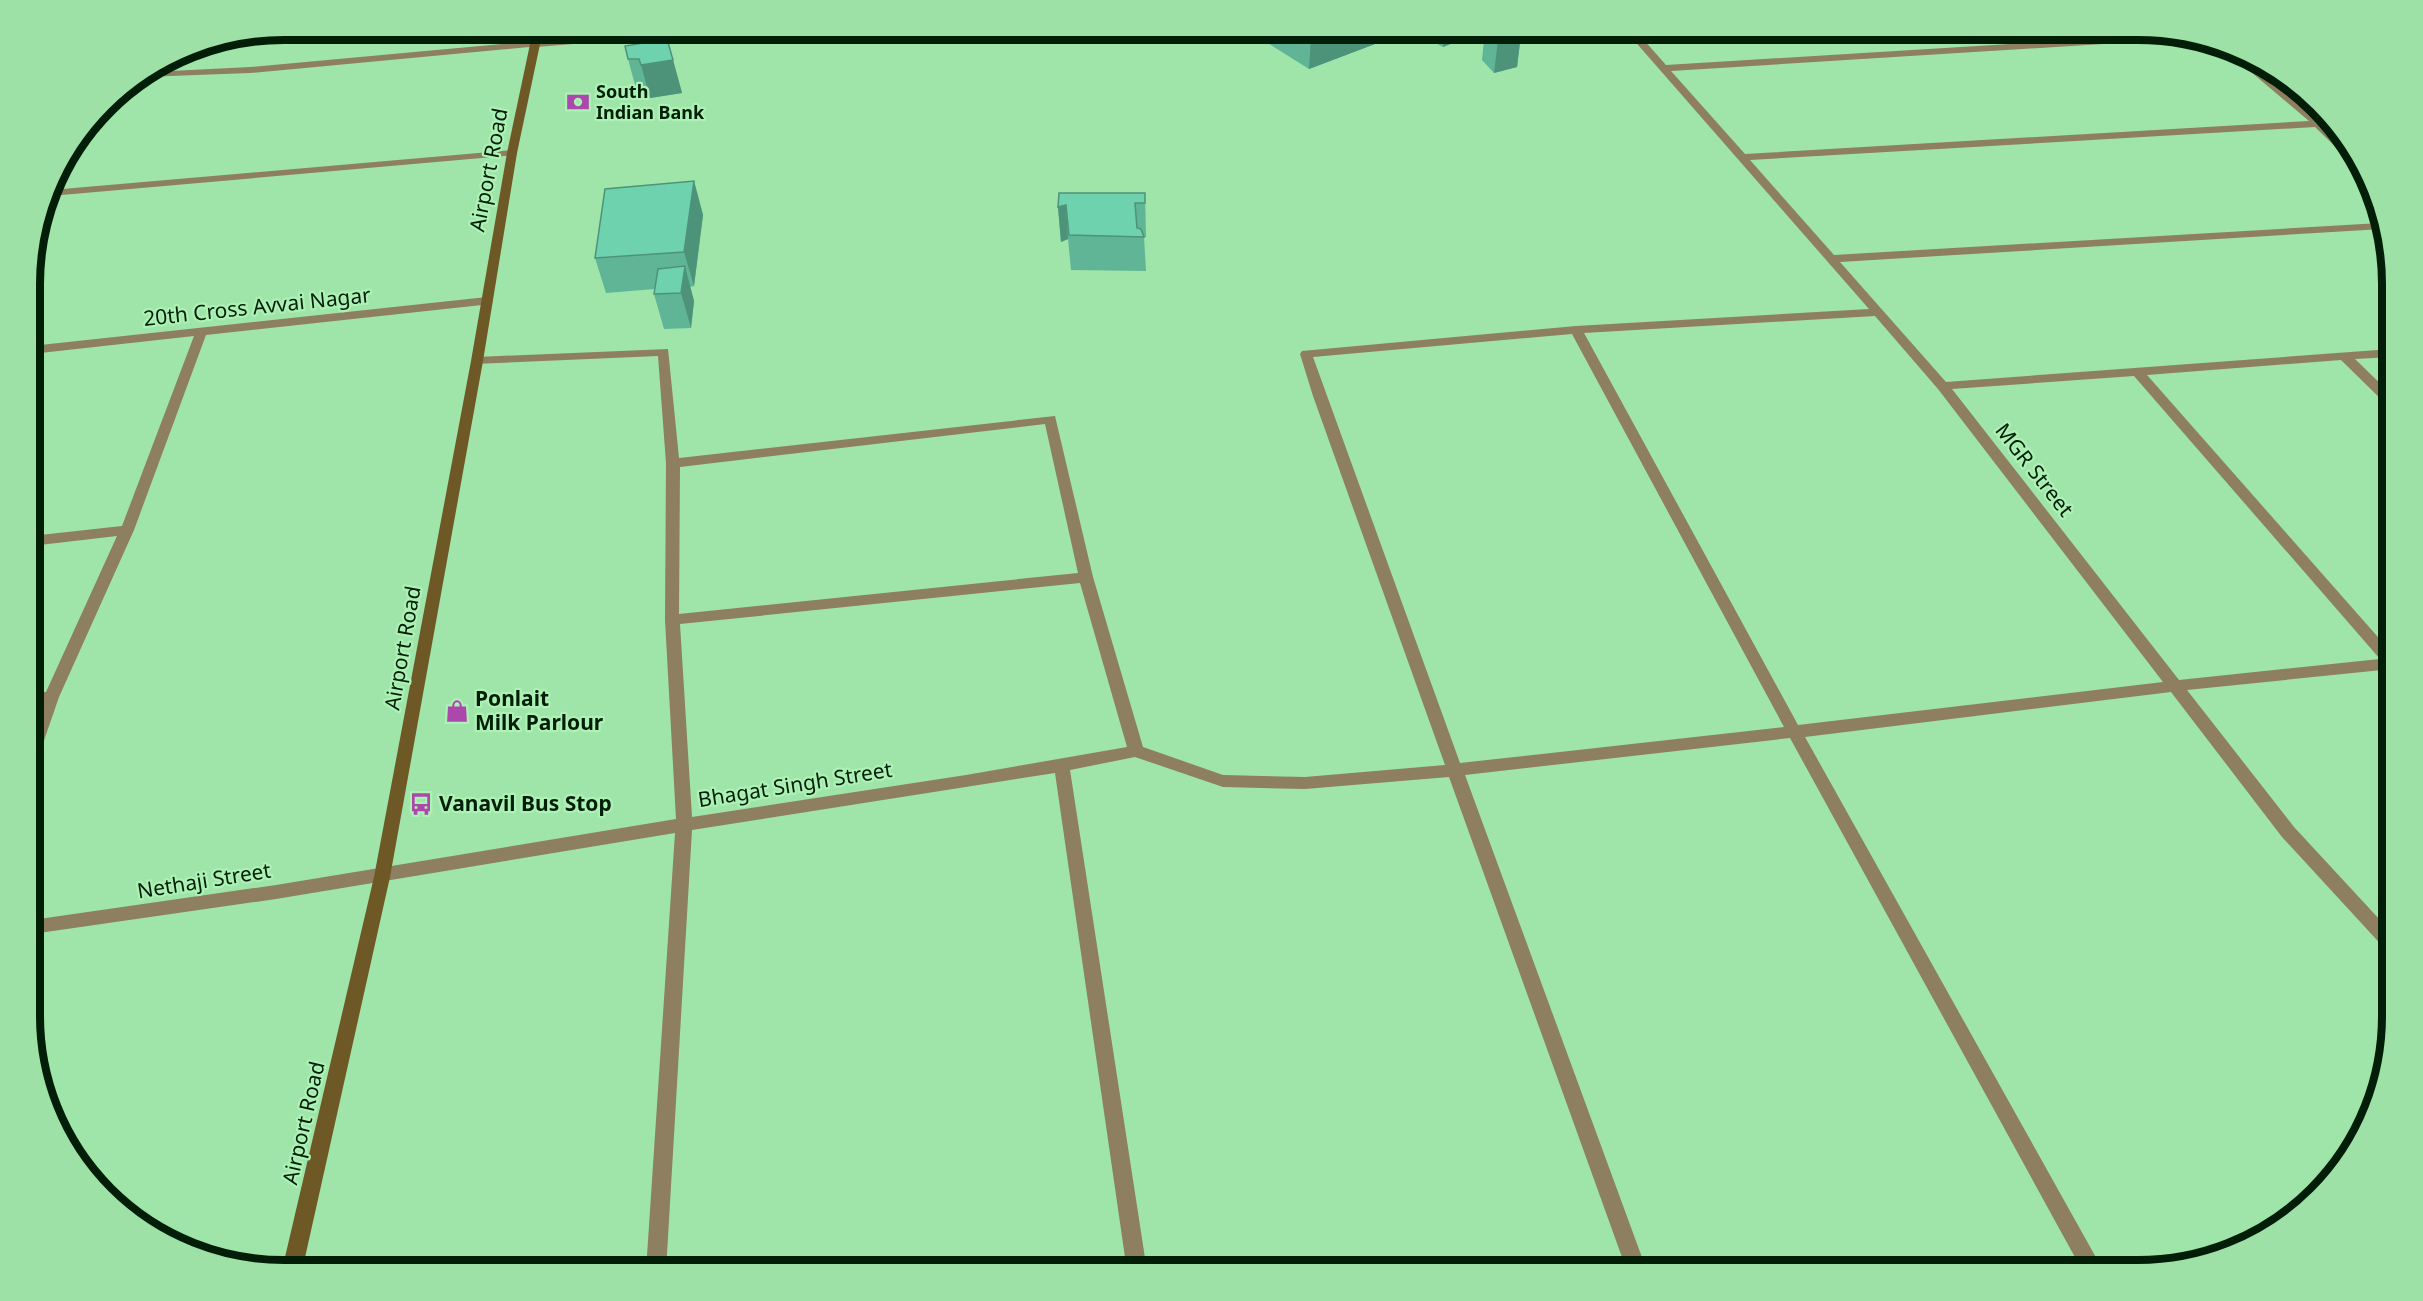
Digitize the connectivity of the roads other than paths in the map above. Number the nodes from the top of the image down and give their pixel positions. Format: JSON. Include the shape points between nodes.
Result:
{"nodes":[{"id":1,"x":511,"y":40,"type":"edge"},
{"id":2,"x":536,"y":40,"type":"edge"},
{"id":3,"x":1639,"y":40,"type":"edge"},
{"id":4,"x":2118,"y":40,"type":"edge"},
{"id":5,"x":1663,"y":68,"type":"junction"},
{"id":6,"x":2257,"y":71,"type":"edge"},
{"id":7,"x":160,"y":74,"type":"edge"},
{"id":8,"x":2318,"y":123,"type":"junction"},
{"id":9,"x":2321,"y":123,"type":"edge"},
{"id":10,"x":2334,"y":139,"type":"edge"},
{"id":11,"x":512,"y":153,"type":"junction"},
{"id":12,"x":1742,"y":157,"type":"junction"},
{"id":13,"x":58,"y":192,"type":"edge"},
{"id":14,"x":2375,"y":226,"type":"edge"},
{"id":15,"x":1832,"y":259,"type":"junction"},
{"id":16,"x":487,"y":301,"type":"junction"},
{"id":17,"x":1878,"y":312,"type":"junction"},
{"id":18,"x":1576,"y":330,"type":"junction"},
{"id":19,"x":201,"y":333,"type":"junction"},
{"id":20,"x":40,"y":349,"type":"edge"},
{"id":21,"x":2382,"y":353,"type":"edge"},
{"id":22,"x":2344,"y":356,"type":"junction"},
{"id":23,"x":477,"y":361,"type":"junction"},
{"id":24,"x":2136,"y":371,"type":"junction"},
{"id":25,"x":1943,"y":386,"type":"junction"},
{"id":26,"x":2382,"y":392,"type":"edge"},
{"id":27,"x":672,"y":464,"type":"junction"},
{"id":28,"x":127,"y":530,"type":"junction"},
{"id":29,"x":40,"y":540,"type":"edge"},
{"id":30,"x":1086,"y":577,"type":"junction"},
{"id":31,"x":672,"y":620,"type":"junction"},
{"id":32,"x":2382,"y":652,"type":"edge"},
{"id":33,"x":2382,"y":664,"type":"edge"},
{"id":34,"x":2175,"y":686,"type":"junction"},
{"id":35,"x":51,"y":697,"type":"junction"},
{"id":36,"x":40,"y":698,"type":"edge"},
{"id":37,"x":40,"y":729,"type":"edge"},
{"id":38,"x":1794,"y":732,"type":"junction"},
{"id":39,"x":1136,"y":751,"type":"junction"},
{"id":40,"x":1062,"y":767,"type":"junction"},
{"id":41,"x":1455,"y":770,"type":"junction"},
{"id":42,"x":684,"y":824,"type":"junction"},
{"id":43,"x":382,"y":877,"type":"junction"},
{"id":44,"x":40,"y":926,"type":"edge"},
{"id":45,"x":2382,"y":934,"type":"edge"},
{"id":46,"x":294,"y":1261,"type":"edge"},
{"id":47,"x":657,"y":1261,"type":"edge"},
{"id":48,"x":1136,"y":1261,"type":"edge"},
{"id":49,"x":1633,"y":1261,"type":"edge"},
{"id":50,"x":2088,"y":1261,"type":"edge"}],
"edges":[{"from":1,"to":7,"type":"street","via":[[250,70]]},
{"from":2,"to":11,"type":"street","name":"Airport Road"},
{"from":3,"to":5,"type":"street","name":"MGR Street"},
{"from":4,"to":5,"type":"street"},
{"from":5,"to":12,"type":"street","name":"MGR Street"},
{"from":6,"to":8,"type":"street"},
{"from":8,"to":9,"type":"street"},
{"from":8,"to":10,"type":"street"},
{"from":8,"to":12,"type":"street"},
{"from":11,"to":13,"type":"street"},
{"from":11,"to":16,"type":"street","name":"Airport Road"},
{"from":12,"to":15,"type":"street","name":"MGR Street"},
{"from":14,"to":15,"type":"street"},
{"from":15,"to":17,"type":"street","name":"MGR Street"},
{"from":16,"to":19,"type":"street","name":"20th Cross Avvai Nagar"},
{"from":16,"to":23,"type":"street","name":"Airport Road"},
{"from":17,"to":18,"type":"street"},
{"from":17,"to":25,"type":"street","name":"MGR Street"},
{"from":18,"to":38,"type":"street"},
{"from":18,"to":41,"type":"street","via":[[1306,354]]},
{"from":19,"to":20,"type":"street","name":"20th Cross Avvai Nagar"},
{"from":19,"to":28,"type":"street"},
{"from":21,"to":22,"type":"street"},
{"from":22,"to":24,"type":"street"},
{"from":22,"to":26,"type":"street"},
{"from":23,"to":27,"type":"street","name":"Bhagat Singh Street","via":[[664,352]]},
{"from":23,"to":43,"type":"street","name":"Airport Road"},
{"from":24,"to":25,"type":"street"},
{"from":24,"to":32,"type":"street"},
{"from":25,"to":34,"type":"street","name":"MGR Street"},
{"from":27,"to":30,"type":"street","via":[[1050,419]]},
{"from":27,"to":31,"type":"street","name":"Bhagat Singh Street"},
{"from":28,"to":29,"type":"street"},
{"from":28,"to":35,"type":"street"},
{"from":30,"to":31,"type":"street"},
{"from":30,"to":39,"type":"street"},
{"from":31,"to":42,"type":"street","name":"Bhagat Singh Street"},
{"from":33,"to":34,"type":"street"},
{"from":34,"to":38,"type":"street"},
{"from":34,"to":45,"type":"street","name":"MGR Street","via":[[2288,832]]},
{"from":35,"to":36,"type":"street"},
{"from":35,"to":37,"type":"street"},
{"from":38,"to":41,"type":"street"},
{"from":38,"to":50,"type":"street"},
{"from":39,"to":40,"type":"street","name":"Bhagat Singh Street"},
{"from":39,"to":41,"type":"street","via":[[1223,780],[1305,783]]},
{"from":40,"to":42,"type":"street","name":"Bhagat Singh Street"},
{"from":40,"to":48,"type":"street"},
{"from":41,"to":49,"type":"street"},
{"from":42,"to":43,"type":"street","name":"Nethaji Street"},
{"from":42,"to":47,"type":"street"},
{"from":43,"to":44,"type":"street","name":"Nethaji Street"},
{"from":43,"to":46,"type":"street","name":"Airport Road"}]}
